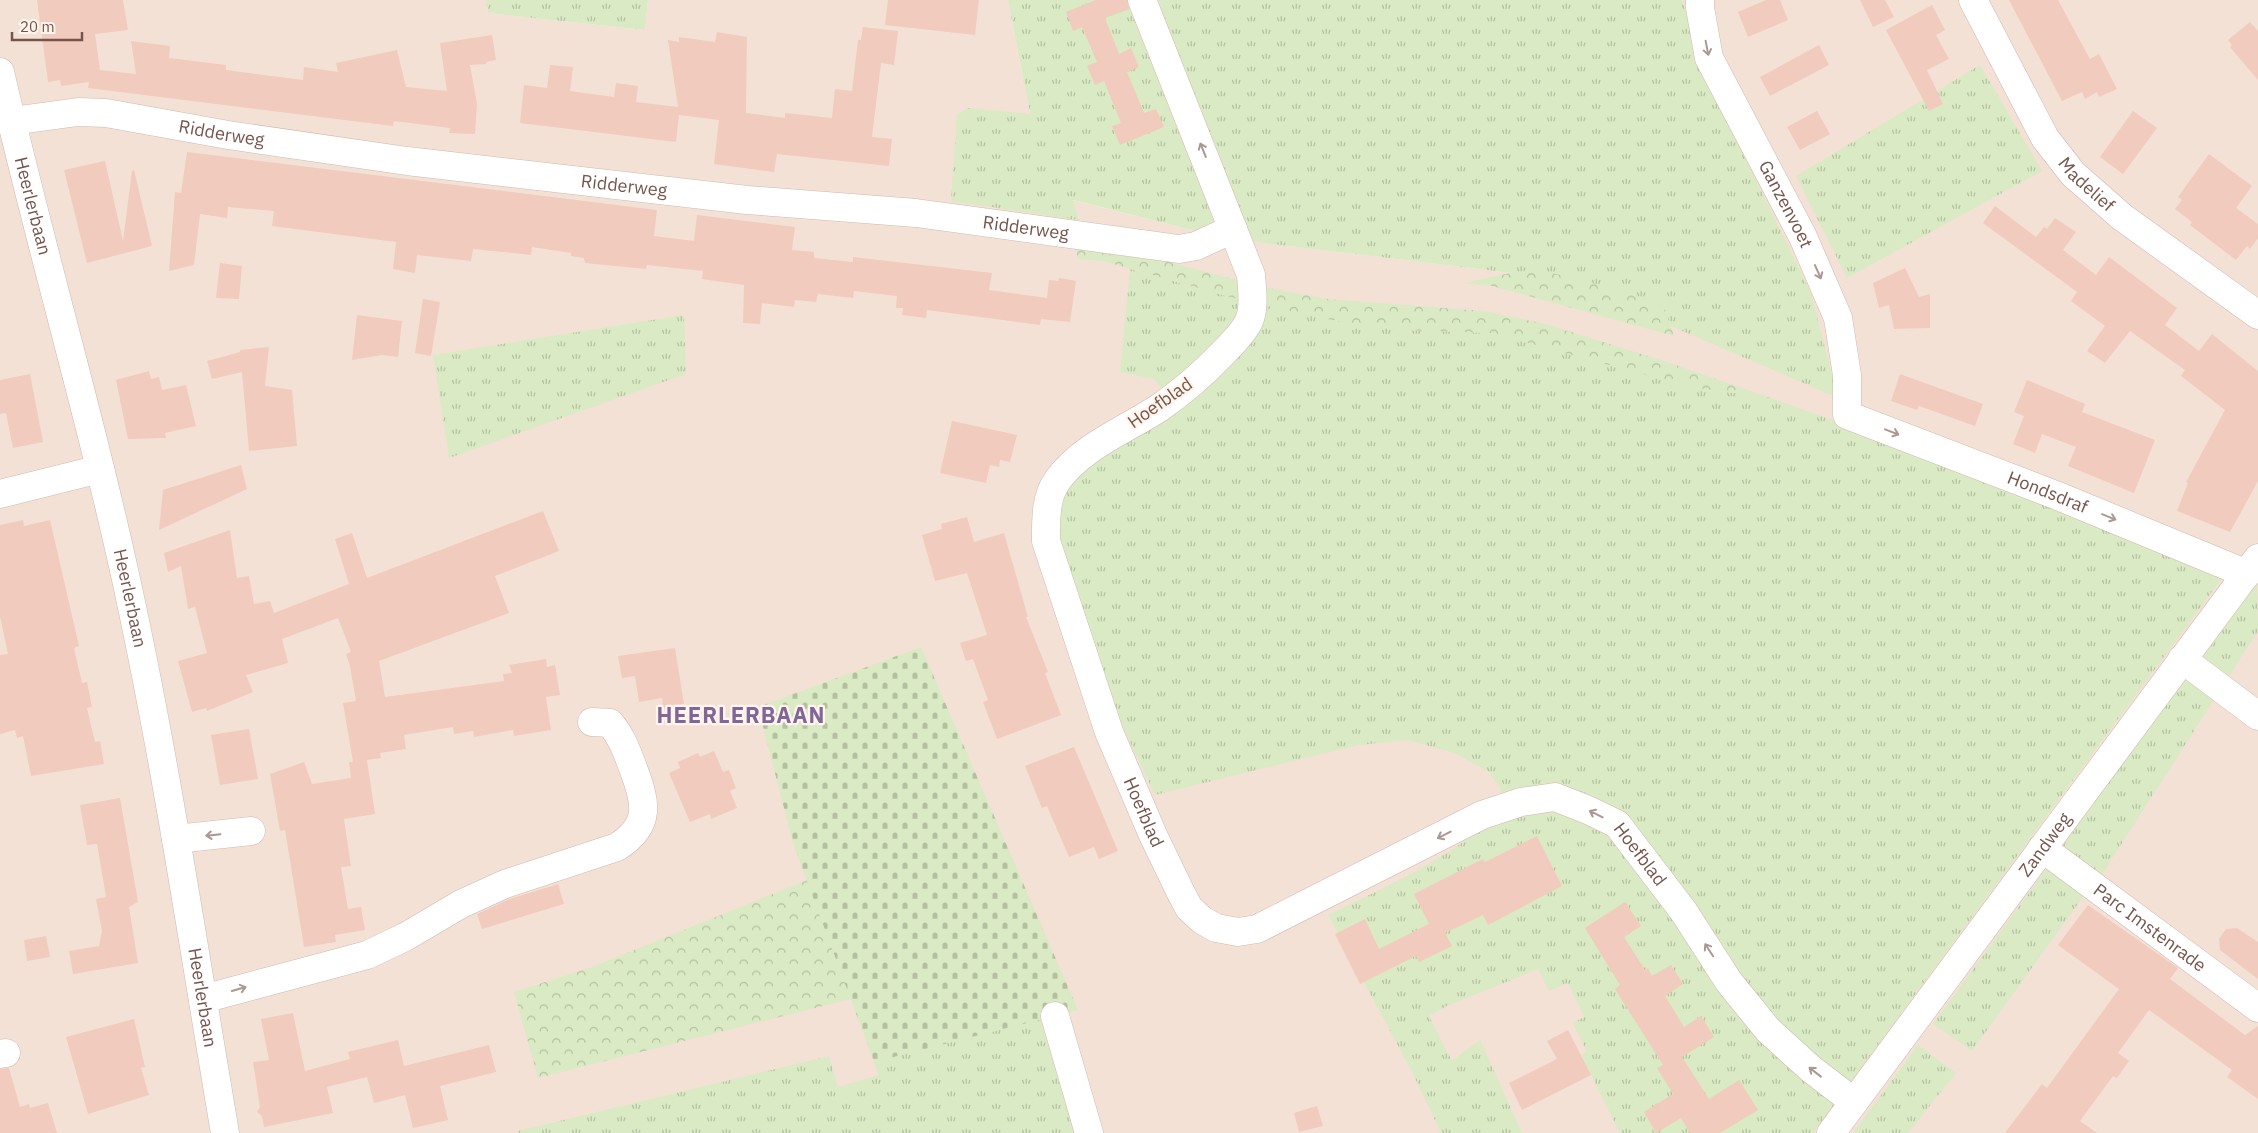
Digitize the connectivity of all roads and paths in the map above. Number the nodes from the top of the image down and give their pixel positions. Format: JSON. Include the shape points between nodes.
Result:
{"nodes":[{"id":1,"x":1142,"y":0,"type":"edge"},
{"id":2,"x":1700,"y":0,"type":"edge"},
{"id":3,"x":1973,"y":0,"type":"edge"},
{"id":4,"x":0,"y":72,"type":"edge"},
{"id":5,"x":12,"y":121,"type":"junction"},
{"id":6,"x":1233,"y":229,"type":"junction"},
{"id":7,"x":2258,"y":315,"type":"edge"},
{"id":8,"x":1847,"y":415,"type":"joint"},
{"id":9,"x":100,"y":469,"type":"junction"},
{"id":10,"x":0,"y":494,"type":"edge"},
{"id":11,"x":2255,"y":564,"type":"edge"},
{"id":12,"x":2182,"y":659,"type":"junction"},
{"id":13,"x":2258,"y":716,"type":"edge"},
{"id":14,"x":592,"y":722,"type":"dead end"},
{"id":15,"x":251,"y":831,"type":"dead end"},
{"id":16,"x":176,"y":839,"type":"junction"},
{"id":17,"x":2042,"y":848,"type":"junction"},
{"id":18,"x":203,"y":999,"type":"junction"},
{"id":19,"x":2258,"y":1008,"type":"edge"},
{"id":20,"x":1055,"y":1016,"type":"dead end"},
{"id":21,"x":1854,"y":1102,"type":"junction"},
{"id":22,"x":219,"y":1132,"type":"edge"},
{"id":23,"x":1089,"y":1133,"type":"edge"},
{"id":24,"x":1831,"y":1133,"type":"edge"}],
"edges":[{"from":6,"to":1,"type":"street","name":"Hoefblad","one_way":true},
{"from":2,"to":8,"type":"street","name":"Ganzenvoet","one_way":true,"via":[[1709,58],[1802,237],[1838,318],[1847,375]]},
{"from":3,"to":7,"type":"street","name":"Madelief","via":[[2045,138],[2073,174],[2122,217]]},
{"from":4,"to":5,"type":"street","name":"Heerlerbaan"},
{"from":5,"to":6,"type":"street","name":"Ridderweg","via":[[78,112],[106,113],[228,135],[407,161],[746,200],[916,213],[1179,249],[1196,246]]},
{"from":5,"to":9,"type":"street","name":"Heerlerbaan"},
{"from":21,"to":6,"type":"street","name":"Hoefblad","one_way":true,"via":[[1810,1069],[1768,1030],[1729,982],[1684,912],[1617,824],[1555,797],[1521,802],[1482,815],[1257,929],[1238,932],[1216,928],[1189,908],[1153,835],[1109,732],[1046,540],[1046,518],[1056,482],[1067,470],[1182,391],[1229,347],[1249,321],[1253,296],[1251,275]]},
{"from":8,"to":11,"type":"street","name":"Hondsdraf","one_way":true,"via":[[2049,492]]},
{"from":9,"to":10,"type":"street"},
{"from":9,"to":16,"type":"street","name":"Heerlerbaan","via":[[132,607]]},
{"from":11,"to":12,"type":"street","name":"Zandweg"},
{"from":12,"to":13,"type":"street"},
{"from":12,"to":17,"type":"street","name":"Zandweg"},
{"from":18,"to":14,"type":"street","one_way":true,"via":[[367,955],[505,884],[610,850],[627,841],[642,820],[643,795],[617,731],[610,723]]},
{"from":15,"to":16,"type":"street","one_way":true},
{"from":16,"to":18,"type":"street","name":"Heerlerbaan"},
{"from":17,"to":19,"type":"street","name":"Parc Imstenrade"},
{"from":17,"to":21,"type":"street","name":"Zandweg"},
{"from":18,"to":22,"type":"street","name":"Heerlerbaan"},
{"from":20,"to":23,"type":"street"},
{"from":21,"to":24,"type":"street","name":"Zandweg"}]}
